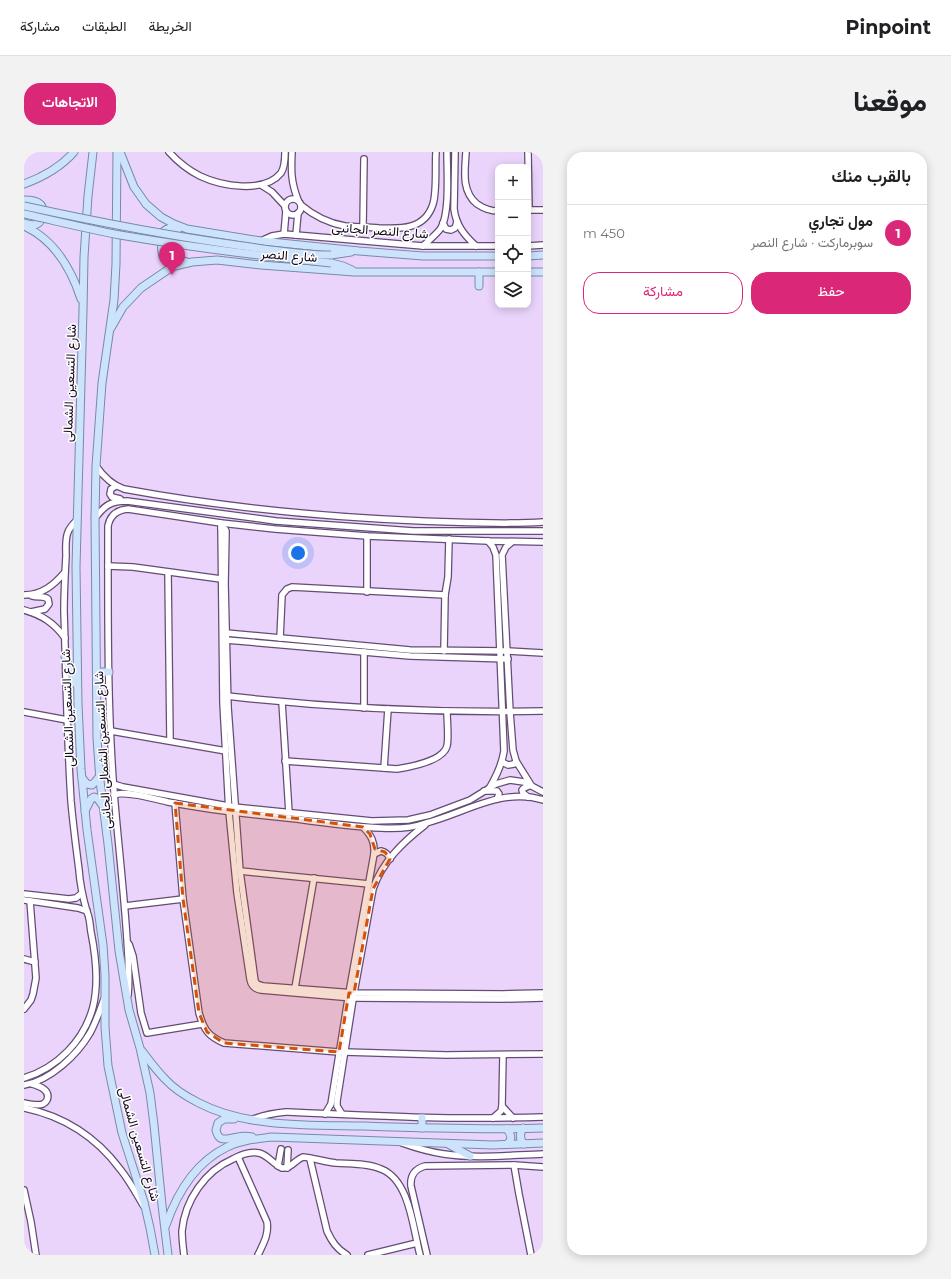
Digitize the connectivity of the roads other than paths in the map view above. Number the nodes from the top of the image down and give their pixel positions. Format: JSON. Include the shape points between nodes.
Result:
{"nodes":[{"id":1,"x":74,"y":152,"type":"edge"},
{"id":2,"x":93,"y":152,"type":"edge"},
{"id":3,"x":118,"y":152,"type":"edge"},
{"id":4,"x":169,"y":152,"type":"edge"},
{"id":5,"x":285,"y":152,"type":"edge"},
{"id":6,"x":292,"y":152,"type":"edge"},
{"id":7,"x":436,"y":152,"type":"edge"},
{"id":8,"x":447,"y":152,"type":"edge"},
{"id":9,"x":455,"y":152,"type":"edge"},
{"id":10,"x":466,"y":152,"type":"edge"},
{"id":11,"x":528,"y":152,"type":"edge"},
{"id":12,"x":364,"y":159,"type":"dead end"},
{"id":13,"x":281,"y":172,"type":"junction"},
{"id":14,"x":291,"y":173,"type":"junction"},
{"id":15,"x":24,"y":184,"type":"edge"},
{"id":16,"x":260,"y":185,"type":"junction"},
{"id":17,"x":24,"y":200,"type":"edge"},
{"id":18,"x":529,"y":200,"type":"edge"},
{"id":19,"x":300,"y":203,"type":"junction"},
{"id":20,"x":24,"y":206,"type":"edge"},
{"id":21,"x":285,"y":209,"type":"junction"},
{"id":22,"x":495,"y":210,"type":"edge"},
{"id":23,"x":531,"y":210,"type":"edge"},
{"id":24,"x":543,"y":210,"type":"edge"},
{"id":25,"x":24,"y":214,"type":"edge"},
{"id":26,"x":298,"y":214,"type":"junction"},
{"id":27,"x":457,"y":222,"type":"junction"},
{"id":28,"x":24,"y":223,"type":"edge"},
{"id":29,"x":444,"y":223,"type":"junction"},
{"id":30,"x":24,"y":226,"type":"edge"},
{"id":31,"x":363,"y":227,"type":"junction"},
{"id":32,"x":194,"y":230,"type":"junction"},
{"id":33,"x":284,"y":234,"type":"junction"},
{"id":34,"x":296,"y":235,"type":"junction"},
{"id":35,"x":261,"y":241,"type":"junction"},
{"id":36,"x":543,"y":245,"type":"edge"},
{"id":37,"x":423,"y":246,"type":"junction"},
{"id":38,"x":476,"y":246,"type":"junction"},
{"id":39,"x":495,"y":246,"type":"edge"},
{"id":40,"x":531,"y":246,"type":"edge"},
{"id":41,"x":358,"y":251,"type":"junction"},
{"id":42,"x":543,"y":255,"type":"edge"},
{"id":43,"x":495,"y":256,"type":"edge"},
{"id":44,"x":531,"y":256,"type":"edge"},
{"id":45,"x":188,"y":263,"type":"junction"},
{"id":46,"x":354,"y":272,"type":"junction"},
{"id":47,"x":479,"y":272,"type":"junction"},
{"id":48,"x":495,"y":272,"type":"edge"},
{"id":49,"x":531,"y":272,"type":"edge"},
{"id":50,"x":543,"y":272,"type":"edge"},
{"id":51,"x":479,"y":286,"type":"dead end"},
{"id":52,"x":83,"y":305,"type":"junction"},
{"id":53,"x":108,"y":333,"type":"junction"},
{"id":54,"x":96,"y":466,"type":"junction"},
{"id":55,"x":116,"y":486,"type":"junction"},
{"id":56,"x":127,"y":501,"type":"junction"},
{"id":57,"x":95,"y":518,"type":"junction"},
{"id":58,"x":77,"y":520,"type":"junction"},
{"id":59,"x":414,"y":520,"type":"junction"},
{"id":60,"x":276,"y":521,"type":"junction"},
{"id":61,"x":429,"y":521,"type":"junction"},
{"id":62,"x":543,"y":522,"type":"edge"},
{"id":63,"x":221,"y":526,"type":"junction"},
{"id":64,"x":275,"y":530,"type":"junction"},
{"id":65,"x":413,"y":531,"type":"junction"},
{"id":66,"x":429,"y":531,"type":"junction"},
{"id":67,"x":543,"y":531,"type":"edge"},
{"id":68,"x":367,"y":536,"type":"junction"},
{"id":69,"x":449,"y":539,"type":"junction"},
{"id":70,"x":488,"y":541,"type":"junction"},
{"id":71,"x":512,"y":542,"type":"junction"},
{"id":72,"x":543,"y":542,"type":"edge"},
{"id":73,"x":108,"y":566,"type":"junction"},
{"id":74,"x":65,"y":571,"type":"junction"},
{"id":75,"x":168,"y":572,"type":"junction"},
{"id":76,"x":221,"y":579,"type":"junction"},
{"id":77,"x":367,"y":592,"type":"junction"},
{"id":78,"x":27,"y":595,"type":"edge"},
{"id":79,"x":445,"y":595,"type":"junction"},
{"id":80,"x":24,"y":610,"type":"edge"},
{"id":81,"x":31,"y":612,"type":"junction"},
{"id":82,"x":226,"y":633,"type":"junction"},
{"id":83,"x":65,"y":638,"type":"junction"},
{"id":84,"x":280,"y":638,"type":"junction"},
{"id":85,"x":226,"y":640,"type":"junction"},
{"id":86,"x":444,"y":651,"type":"junction"},
{"id":87,"x":500,"y":651,"type":"junction"},
{"id":88,"x":507,"y":651,"type":"junction"},
{"id":89,"x":364,"y":652,"type":"junction"},
{"id":90,"x":543,"y":653,"type":"edge"},
{"id":91,"x":65,"y":657,"type":"junction"},
{"id":92,"x":500,"y":658,"type":"junction"},
{"id":93,"x":508,"y":659,"type":"junction"},
{"id":94,"x":225,"y":668,"type":"junction"},
{"id":95,"x":97,"y":672,"type":"junction"},
{"id":96,"x":109,"y":672,"type":"junction"},
{"id":97,"x":78,"y":688,"type":"junction"},
{"id":98,"x":227,"y":696,"type":"junction"},
{"id":99,"x":282,"y":702,"type":"junction"},
{"id":100,"x":364,"y":708,"type":"junction"},
{"id":101,"x":388,"y":709,"type":"junction"},
{"id":102,"x":447,"y":711,"type":"junction"},
{"id":103,"x":543,"y":711,"type":"edge"},
{"id":104,"x":24,"y":712,"type":"edge"},
{"id":105,"x":503,"y":712,"type":"junction"},
{"id":106,"x":510,"y":712,"type":"junction"},
{"id":107,"x":67,"y":720,"type":"junction"},
{"id":108,"x":111,"y":731,"type":"junction"},
{"id":109,"x":170,"y":740,"type":"junction"},
{"id":110,"x":226,"y":751,"type":"junction"},
{"id":111,"x":285,"y":761,"type":"junction"},
{"id":112,"x":516,"y":761,"type":"junction"},
{"id":113,"x":502,"y":762,"type":"junction"},
{"id":114,"x":384,"y":768,"type":"junction"},
{"id":115,"x":100,"y":776,"type":"junction"},
{"id":116,"x":82,"y":777,"type":"junction"},
{"id":117,"x":113,"y":784,"type":"junction"},
{"id":118,"x":531,"y":785,"type":"junction"},
{"id":119,"x":490,"y":788,"type":"junction"},
{"id":120,"x":484,"y":792,"type":"junction"},
{"id":121,"x":543,"y":792,"type":"edge"},
{"id":122,"x":114,"y":795,"type":"junction"},
{"id":123,"x":528,"y":797,"type":"junction"},
{"id":124,"x":497,"y":799,"type":"junction"},
{"id":125,"x":543,"y":800,"type":"edge"},
{"id":126,"x":175,"y":803,"type":"junction"},
{"id":127,"x":103,"y":806,"type":"junction"},
{"id":128,"x":232,"y":809,"type":"junction"},
{"id":129,"x":85,"y":811,"type":"junction"},
{"id":130,"x":289,"y":813,"type":"junction"},
{"id":131,"x":426,"y":823,"type":"junction"},
{"id":132,"x":363,"y":827,"type":"junction"},
{"id":133,"x":374,"y":854,"type":"junction"},
{"id":134,"x":390,"y":859,"type":"junction"},
{"id":135,"x":240,"y":871,"type":"junction"},
{"id":136,"x":314,"y":878,"type":"junction"},
{"id":137,"x":369,"y":884,"type":"junction"},
{"id":138,"x":24,"y":894,"type":"edge"},
{"id":139,"x":82,"y":894,"type":"junction"},
{"id":140,"x":183,"y":899,"type":"junction"},
{"id":141,"x":27,"y":900,"type":"edge"},
{"id":142,"x":125,"y":906,"type":"junction"},
{"id":143,"x":87,"y":911,"type":"junction"},
{"id":144,"x":127,"y":941,"type":"junction"},
{"id":145,"x":24,"y":959,"type":"edge"},
{"id":146,"x":35,"y":962,"type":"junction"},
{"id":147,"x":296,"y":988,"type":"junction"},
{"id":148,"x":543,"y":993,"type":"edge"},
{"id":149,"x":351,"y":995,"type":"junction"},
{"id":150,"x":105,"y":996,"type":"junction"},
{"id":151,"x":503,"y":996,"type":"junction"},
{"id":152,"x":543,"y":998,"type":"edge"},
{"id":153,"x":127,"y":1000,"type":"junction"},
{"id":154,"x":24,"y":1009,"type":"edge"},
{"id":155,"x":202,"y":1024,"type":"junction"},
{"id":156,"x":140,"y":1048,"type":"junction"},
{"id":157,"x":342,"y":1052,"type":"junction"},
{"id":158,"x":543,"y":1054,"type":"edge"},
{"id":159,"x":503,"y":1055,"type":"junction"},
{"id":160,"x":24,"y":1078,"type":"edge"},
{"id":161,"x":32,"y":1084,"type":"junction"},
{"id":162,"x":24,"y":1085,"type":"edge"},
{"id":163,"x":24,"y":1103,"type":"edge"},
{"id":164,"x":502,"y":1106,"type":"junction"},
{"id":165,"x":24,"y":1108,"type":"edge"},
{"id":166,"x":325,"y":1114,"type":"junction"},
{"id":167,"x":342,"y":1114,"type":"junction"},
{"id":168,"x":543,"y":1117,"type":"edge"},
{"id":169,"x":242,"y":1118,"type":"junction"},
{"id":170,"x":422,"y":1118,"type":"junction"},
{"id":171,"x":494,"y":1118,"type":"junction"},
{"id":172,"x":513,"y":1118,"type":"junction"},
{"id":173,"x":251,"y":1120,"type":"junction"},
{"id":174,"x":422,"y":1128,"type":"junction"},
{"id":175,"x":523,"y":1128,"type":"junction"},
{"id":176,"x":543,"y":1128,"type":"edge"},
{"id":177,"x":507,"y":1129,"type":"junction"},
{"id":178,"x":258,"y":1139,"type":"junction"},
{"id":179,"x":396,"y":1142,"type":"junction"},
{"id":180,"x":446,"y":1143,"type":"junction"},
{"id":181,"x":543,"y":1143,"type":"edge"},
{"id":182,"x":284,"y":1144,"type":"junction"},
{"id":183,"x":507,"y":1144,"type":"junction"},
{"id":184,"x":524,"y":1144,"type":"junction"},
{"id":185,"x":543,"y":1154,"type":"edge"},
{"id":186,"x":470,"y":1156,"type":"junction"},
{"id":187,"x":238,"y":1157,"type":"junction"},
{"id":188,"x":310,"y":1158,"type":"junction"},
{"id":189,"x":514,"y":1165,"type":"junction"},
{"id":190,"x":278,"y":1166,"type":"junction"},
{"id":191,"x":543,"y":1167,"type":"edge"},
{"id":192,"x":287,"y":1168,"type":"junction"},
{"id":193,"x":24,"y":1190,"type":"edge"},
{"id":194,"x":146,"y":1209,"type":"junction"},
{"id":195,"x":165,"y":1227,"type":"junction"},
{"id":196,"x":417,"y":1244,"type":"junction"},
{"id":197,"x":36,"y":1255,"type":"edge"},
{"id":198,"x":155,"y":1255,"type":"edge"},
{"id":199,"x":168,"y":1255,"type":"edge"},
{"id":200,"x":184,"y":1255,"type":"edge"},
{"id":201,"x":258,"y":1255,"type":"edge"},
{"id":202,"x":347,"y":1255,"type":"edge"},
{"id":203,"x":368,"y":1255,"type":"edge"},
{"id":204,"x":420,"y":1255,"type":"edge"},
{"id":205,"x":427,"y":1255,"type":"edge"},
{"id":206,"x":531,"y":1255,"type":"edge"}],
"edges":[{"from":1,"to":15,"type":"main road","via":[[55,169]]},
{"from":2,"to":52,"type":"main road","name":"شارع التسعين الشمالى","via":[[85,234]]},
{"from":3,"to":32,"type":"main road","name":"شارع النصر","via":[[134,187],[146,204],[167,221]]},
{"from":3,"to":53,"type":"main road","name":"شارع التسعين الشمالى","via":[[117,254],[114,300]]},
{"from":4,"to":16,"type":"street","via":[[182,165],[212,181],[233,185]]},
{"from":5,"to":13,"type":"street"},
{"from":6,"to":14,"type":"street"},
{"from":7,"to":31,"type":"street","via":[[434,200],[426,217],[406,228]]},
{"from":8,"to":29,"type":"street","via":[[447,210]]},
{"from":9,"to":27,"type":"street","via":[[454,209]]},
{"from":10,"to":22,"type":"street","via":[[465,182],[470,196],[480,206]]},
{"from":11,"to":18,"type":"street"},
{"from":12,"to":31,"type":"street"},
{"from":13,"to":14,"type":"street"},
{"from":13,"to":16,"type":"street"},
{"from":14,"to":19,"type":"street"},
{"from":16,"to":21,"type":"street","via":[[272,192]]},
{"from":17,"to":28,"type":"main road","via":[[38,202],[43,210],[38,223]]},
{"from":19,"to":21,"type":"street","via":[[291,198]]},
{"from":19,"to":26,"type":"street"},
{"from":19,"to":31,"type":"street","via":[[318,217],[331,223]]},
{"from":20,"to":41,"type":"main road","bridge":true,"via":[[112,225],[268,249],[331,255]]},
{"from":21,"to":26,"type":"street","via":[[292,215]]},
{"from":21,"to":33,"type":"street"},
{"from":23,"to":24,"type":"street"},
{"from":25,"to":46,"type":"main road","bridge":true,"via":[[167,243],[331,263]]},
{"from":26,"to":34,"type":"street"},
{"from":27,"to":29,"type":"street","via":[[451,230],[445,227]]},
{"from":27,"to":38,"type":"street"},
{"from":29,"to":37,"type":"street","via":[[436,235]]},
{"from":30,"to":52,"type":"main road","via":[[41,236],[60,255],[74,279]]},
{"from":32,"to":35,"type":"main road","name":"شارع النصر"},
{"from":32,"to":45,"type":"main road","via":[[170,228],[163,235],[161,252],[164,258]]},
{"from":33,"to":34,"type":"street","name":"شارع النصر الجانبى"},
{"from":33,"to":35,"type":"street","name":"شارع النصر الجانبى"},
{"from":34,"to":37,"type":"street","name":"شارع النصر الجانبى"},
{"from":35,"to":41,"type":"main road","name":"شارع النصر"},
{"from":36,"to":40,"type":"street"},
{"from":37,"to":38,"type":"street","name":"شارع النصر الجانبى"},
{"from":38,"to":39,"type":"street","name":"شارع النصر الجانبى"},
{"from":41,"to":43,"type":"main road","name":"شارع النصر","via":[[423,256]]},
{"from":42,"to":44,"type":"main road"},
{"from":45,"to":46,"type":"main road","name":"شارع النصر","via":[[217,260]]},
{"from":45,"to":53,"type":"main road","name":"شارع النصر","via":[[169,269],[141,288],[123,307]]},
{"from":46,"to":47,"type":"main road","name":"شارع النصر"},
{"from":47,"to":48,"type":"main road","name":"شارع النصر"},
{"from":47,"to":51,"type":"main road"},
{"from":49,"to":50,"type":"main road"},
{"from":52,"to":58,"type":"main road","name":"شارع التسعين الشمالى"},
{"from":53,"to":54,"type":"main road","name":"شارع التسعين الشمالى"},
{"from":54,"to":55,"type":"street"},
{"from":54,"to":57,"type":"main road","name":"شارع التسعين الشمالى"},
{"from":55,"to":56,"type":"street","via":[[110,490],[111,496]]},
{"from":55,"to":59,"type":"street","via":[[222,505]]},
{"from":56,"to":57,"type":"street","via":[[112,502]]},
{"from":56,"to":60,"type":"street"},
{"from":57,"to":95,"type":"main road","name":"شارع التسعين الشمالى"},
{"from":58,"to":74,"type":"street","via":[[68,533]]},
{"from":58,"to":97,"type":"main road","name":"شارع التسعين الشمالى"},
{"from":59,"to":61,"type":"street"},
{"from":59,"to":65,"type":"street","via":[[416,527]]},
{"from":60,"to":64,"type":"street"},
{"from":60,"to":65,"type":"street"},
{"from":61,"to":62,"type":"street"},
{"from":61,"to":66,"type":"street"},
{"from":63,"to":64,"type":"street"},
{"from":63,"to":73,"type":"street","name":"شارع التسعين الشمالى الجانبى","via":[[123,509],[114,513],[109,521]]},
{"from":63,"to":76,"type":"street"},
{"from":63,"to":82,"type":"street","via":[[226,531]]},
{"from":64,"to":68,"type":"street"},
{"from":65,"to":66,"type":"street"},
{"from":66,"to":67,"type":"street"},
{"from":68,"to":69,"type":"street"},
{"from":68,"to":77,"type":"street"},
{"from":69,"to":70,"type":"street"},
{"from":69,"to":79,"type":"street"},
{"from":70,"to":71,"type":"street"},
{"from":70,"to":87,"type":"street","via":[[496,555]]},
{"from":71,"to":72,"type":"street"},
{"from":71,"to":88,"type":"street","via":[[502,555]]},
{"from":73,"to":75,"type":"street"},
{"from":73,"to":96,"type":"street","name":"شارع التسعين الشمالى الجانبى"},
{"from":74,"to":78,"type":"street","via":[[48,588]]},
{"from":74,"to":83,"type":"street"},
{"from":75,"to":76,"type":"street"},
{"from":75,"to":109,"type":"street"},
{"from":76,"to":94,"type":"street"},
{"from":77,"to":79,"type":"street"},
{"from":77,"to":84,"type":"street","via":[[292,587],[287,589],[281,599]]},
{"from":78,"to":81,"type":"street","via":[[45,597],[49,602],[47,608]]},
{"from":79,"to":86,"type":"street"},
{"from":80,"to":81,"type":"street"},
{"from":81,"to":83,"type":"street","via":[[52,623]]},
{"from":82,"to":84,"type":"street"},
{"from":82,"to":85,"type":"street"},
{"from":83,"to":91,"type":"street"},
{"from":84,"to":86,"type":"street"},
{"from":85,"to":89,"type":"street"},
{"from":85,"to":94,"type":"street"},
{"from":86,"to":87,"type":"street"},
{"from":87,"to":88,"type":"street"},
{"from":87,"to":92,"type":"street"},
{"from":88,"to":90,"type":"street"},
{"from":88,"to":93,"type":"street"},
{"from":89,"to":92,"type":"street"},
{"from":89,"to":100,"type":"street"},
{"from":91,"to":97,"type":"main road"},
{"from":91,"to":107,"type":"street"},
{"from":92,"to":93,"type":"street"},
{"from":92,"to":105,"type":"street"},
{"from":93,"to":106,"type":"street"},
{"from":94,"to":98,"type":"street"},
{"from":94,"to":110,"type":"street","via":[[223,703]]},
{"from":95,"to":96,"type":"main road"},
{"from":95,"to":115,"type":"main road","name":"شارع التسعين الشمالى"},
{"from":96,"to":108,"type":"street","name":"شارع التسعين الشمالى الجانبى"},
{"from":97,"to":116,"type":"main road","name":"شارع التسعين الشمالى"},
{"from":98,"to":99,"type":"street"},
{"from":98,"to":128,"type":"street"},
{"from":99,"to":100,"type":"street"},
{"from":99,"to":111,"type":"street"},
{"from":100,"to":101,"type":"street"},
{"from":101,"to":102,"type":"street"},
{"from":101,"to":114,"type":"street"},
{"from":102,"to":105,"type":"street"},
{"from":102,"to":114,"type":"street","via":[[447,747],[444,752],[415,766]]},
{"from":103,"to":106,"type":"street"},
{"from":104,"to":107,"type":"street"},
{"from":105,"to":106,"type":"street"},
{"from":105,"to":113,"type":"street"},
{"from":106,"to":112,"type":"street"},
{"from":107,"to":139,"type":"street","via":[[71,802]]},
{"from":108,"to":109,"type":"street"},
{"from":108,"to":117,"type":"street","name":"شارع التسعين الشمالى الجانبى"},
{"from":109,"to":110,"type":"street"},
{"from":110,"to":128,"type":"street"},
{"from":111,"to":114,"type":"street"},
{"from":111,"to":130,"type":"street"},
{"from":112,"to":113,"type":"street","via":[[508,765]]},
{"from":112,"to":118,"type":"street"},
{"from":113,"to":119,"type":"street"},
{"from":115,"to":116,"type":"main road","via":[[92,785]]},
{"from":115,"to":127,"type":"main road","name":"شارع التسعين الشمالى"},
{"from":116,"to":129,"type":"main road","name":"شارع التسعين الشمالى"},
{"from":117,"to":122,"type":"street","name":"شارع التسعين الشمالى الجانبى"},
{"from":117,"to":128,"type":"street"},
{"from":118,"to":119,"type":"street","via":[[510,780]]},
{"from":118,"to":121,"type":"street"},
{"from":118,"to":123,"type":"street","via":[[522,790]]},
{"from":119,"to":120,"type":"street"},
{"from":120,"to":124,"type":"street","via":[[497,791]]},
{"from":120,"to":130,"type":"street","via":[[430,815],[408,820],[372,821]]},
{"from":122,"to":126,"type":"street","via":[[124,793]]},
{"from":122,"to":142,"type":"street","name":"شارع التسعين الشمالى الجانبى"},
{"from":123,"to":124,"type":"street"},
{"from":123,"to":125,"type":"street"},
{"from":124,"to":131,"type":"street"},
{"from":126,"to":128,"type":"street"},
{"from":126,"to":140,"type":"street"},
{"from":127,"to":129,"type":"main road","via":[[94,797]]},
{"from":127,"to":153,"type":"main road","name":"شارع التسعين الشمالى","via":[[117,939]]},
{"from":128,"to":130,"type":"street"},
{"from":128,"to":132,"type":"street"},
{"from":128,"to":135,"type":"street"},
{"from":128,"to":149,"type":"street","via":[[238,893],[251,984],[261,990]]},
{"from":129,"to":150,"type":"main road","name":"شارع التسعين الشمالى","via":[[103,945]]},
{"from":131,"to":132,"type":"street","via":[[384,829]]},
{"from":131,"to":134,"type":"street"},
{"from":132,"to":133,"type":"street","via":[[373,840]]},
{"from":133,"to":134,"type":"street","via":[[385,852]]},
{"from":133,"to":137,"type":"street"},
{"from":134,"to":149,"type":"street","via":[[378,876],[373,889]]},
{"from":135,"to":136,"type":"street"},
{"from":135,"to":147,"type":"street","via":[[255,981],[263,986]]},
{"from":136,"to":137,"type":"street"},
{"from":136,"to":147,"type":"street"},
{"from":137,"to":149,"type":"street"},
{"from":138,"to":139,"type":"street","via":[[69,900]]},
{"from":139,"to":143,"type":"street"},
{"from":140,"to":142,"type":"street"},
{"from":140,"to":155,"type":"street"},
{"from":141,"to":143,"type":"street"},
{"from":141,"to":146,"type":"street"},
{"from":142,"to":144,"type":"street","name":"شارع التسعين الشمالى الجانبى"},
{"from":143,"to":160,"type":"street","via":[[96,976],[91,1015],[82,1034],[65,1055]]},
{"from":144,"to":153,"type":"street","name":"شارع التسعين الشمالى الجانبى"},
{"from":144,"to":155,"type":"street","via":[[133,956],[141,1013],[147,1033]]},
{"from":145,"to":146,"type":"street"},
{"from":146,"to":154,"type":"street","via":[[35,988],[31,1000]]},
{"from":147,"to":149,"type":"street"},
{"from":148,"to":151,"type":"street"},
{"from":149,"to":151,"type":"street"},
{"from":149,"to":157,"type":"street"},
{"from":150,"to":161,"type":"street","via":[[94,1024],[79,1049],[58,1069]]},
{"from":150,"to":194,"type":"main road","name":"شارع التسعين الشمالى","via":[[105,1039],[110,1080],[122,1133]]},
{"from":151,"to":152,"type":"street"},
{"from":153,"to":156,"type":"main road","name":"شارع التسعين الشمالى"},
{"from":155,"to":157,"type":"street","via":[[214,1039],[224,1042]]},
{"from":156,"to":169,"type":"main road","via":[[164,1079],[178,1090],[210,1108]]},
{"from":156,"to":195,"type":"main road","name":"شارع التسعين الشمالى","via":[[154,1121]]},
{"from":157,"to":159,"type":"street"},
{"from":157,"to":166,"type":"street","via":[[331,1104]]},
{"from":157,"to":167,"type":"street","via":[[337,1106]]},
{"from":158,"to":159,"type":"street"},
{"from":159,"to":164,"type":"street"},
{"from":161,"to":162,"type":"street"},
{"from":161,"to":163,"type":"street","via":[[46,1091],[47,1101],[41,1105]]},
{"from":164,"to":171,"type":"street"},
{"from":164,"to":172,"type":"street"},
{"from":165,"to":194,"type":"street","via":[[60,1119],[89,1137],[120,1168]]},
{"from":166,"to":167,"type":"street"},
{"from":166,"to":173,"type":"street","via":[[273,1113]]},
{"from":167,"to":170,"type":"street"},
{"from":168,"to":172,"type":"street"},
{"from":169,"to":173,"type":"main road"},
{"from":169,"to":178,"type":"main road","via":[[220,1121],[216,1127],[217,1134],[225,1140],[245,1136]]},
{"from":170,"to":171,"type":"street"},
{"from":170,"to":174,"type":"main road"},
{"from":171,"to":172,"type":"street"},
{"from":173,"to":174,"type":"main road"},
{"from":174,"to":177,"type":"main road"},
{"from":175,"to":176,"type":"main road"},
{"from":175,"to":177,"type":"main road"},
{"from":175,"to":184,"type":"main road","via":[[520,1137]]},
{"from":177,"to":183,"type":"main road","via":[[511,1139]]},
{"from":178,"to":182,"type":"main road"},
{"from":178,"to":195,"type":"main road","via":[[228,1146],[200,1166],[179,1196]]},
{"from":179,"to":180,"type":"main road"},
{"from":179,"to":182,"type":"main road"},
{"from":179,"to":186,"type":"street","via":[[420,1150]]},
{"from":180,"to":183,"type":"main road"},
{"from":180,"to":186,"type":"main road"},
{"from":181,"to":184,"type":"main road"},
{"from":182,"to":190,"type":"street"},
{"from":182,"to":192,"type":"street"},
{"from":183,"to":184,"type":"main road"},
{"from":185,"to":186,"type":"street"},
{"from":187,"to":190,"type":"street","via":[[253,1152],[259,1153]]},
{"from":187,"to":200,"type":"street","via":[[211,1172],[187,1208],[182,1230]]},
{"from":187,"to":201,"type":"street","via":[[267,1222],[266,1238]]},
{"from":188,"to":192,"type":"street","via":[[300,1158]]},
{"from":188,"to":196,"type":"street","via":[[372,1166],[392,1175],[404,1193]]},
{"from":188,"to":202,"type":"street","via":[[327,1231],[339,1250]]},
{"from":189,"to":191,"type":"street"},
{"from":189,"to":205,"type":"street","via":[[426,1166],[414,1172],[411,1186]]},
{"from":189,"to":206,"type":"street"},
{"from":190,"to":192,"type":"street"},
{"from":193,"to":197,"type":"street"},
{"from":194,"to":198,"type":"main road","name":"شارع التسعين الشمالى"},
{"from":195,"to":199,"type":"main road","name":"شارع التسعين الشمالى"},
{"from":196,"to":203,"type":"street"},
{"from":196,"to":204,"type":"street"}]}
